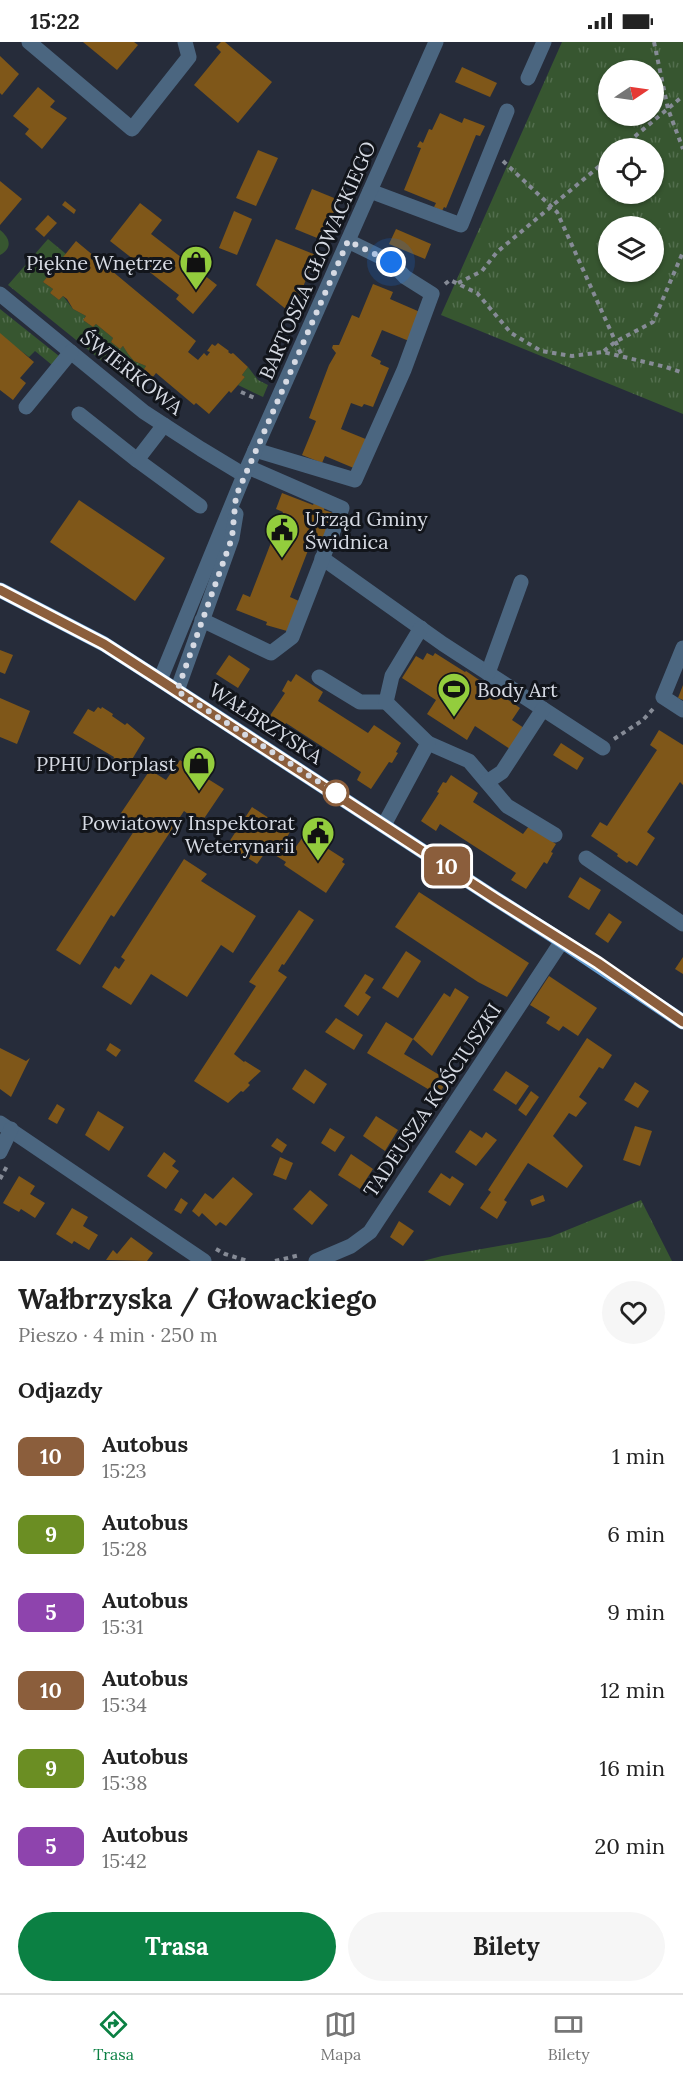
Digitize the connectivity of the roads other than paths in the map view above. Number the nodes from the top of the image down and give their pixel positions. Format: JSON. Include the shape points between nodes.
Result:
{"nodes":[{"id":1,"x":29,"y":42,"type":"edge"},
{"id":2,"x":185,"y":42,"type":"edge"},
{"id":3,"x":436,"y":42,"type":"edge"},
{"id":4,"x":544,"y":42,"type":"edge"},
{"id":5,"x":528,"y":78,"type":"dead end"},
{"id":6,"x":507,"y":111,"type":"dead end"},
{"id":7,"x":370,"y":191,"type":"junction"},
{"id":8,"x":348,"y":241,"type":"junction"},
{"id":9,"x":0,"y":294,"type":"edge"},
{"id":10,"x":71,"y":352,"type":"junction"},
{"id":11,"x":26,"y":407,"type":"dead end"},
{"id":12,"x":79,"y":414,"type":"dead end"},
{"id":13,"x":165,"y":425,"type":"junction"},
{"id":14,"x":255,"y":450,"type":"junction"},
{"id":15,"x":137,"y":460,"type":"junction"},
{"id":16,"x":246,"y":471,"type":"junction"},
{"id":17,"x":236,"y":496,"type":"junction"},
{"id":18,"x":200,"y":506,"type":"dead end"},
{"id":19,"x":322,"y":558,"type":"junction"},
{"id":20,"x":521,"y":582,"type":"dead end"},
{"id":21,"x":0,"y":590,"type":"edge"},
{"id":22,"x":202,"y":620,"type":"junction"},
{"id":23,"x":421,"y":628,"type":"junction"},
{"id":24,"x":683,"y":648,"type":"edge"},
{"id":25,"x":488,"y":673,"type":"junction"},
{"id":26,"x":319,"y":677,"type":"dead end"},
{"id":27,"x":160,"y":680,"type":"junction"},
{"id":28,"x":177,"y":691,"type":"junction"},
{"id":29,"x":386,"y":702,"type":"junction"},
{"id":30,"x":543,"y":709,"type":"junction"},
{"id":31,"x":683,"y":710,"type":"edge"},
{"id":32,"x":428,"y":743,"type":"junction"},
{"id":33,"x":603,"y":748,"type":"road end"},
{"id":34,"x":487,"y":782,"type":"junction"},
{"id":35,"x":384,"y":825,"type":"junction"},
{"id":36,"x":555,"y":835,"type":"dead end"},
{"id":37,"x":586,"y":858,"type":"dead end"},
{"id":38,"x":683,"y":924,"type":"edge"},
{"id":39,"x":562,"y":940,"type":"junction"},
{"id":40,"x":683,"y":1022,"type":"edge"},
{"id":41,"x":5,"y":1126,"type":"edge"},
{"id":42,"x":5,"y":1158,"type":"edge"},
{"id":43,"x":204,"y":1261,"type":"edge"},
{"id":44,"x":316,"y":1261,"type":"edge"}],
"edges":[{"from":1,"to":2,"type":"street","via":[[132,129],[189,57]]},
{"from":3,"to":7,"type":"street","name":"BARTOSZA GŁOWACKIEGO"},
{"from":4,"to":5,"type":"street"},
{"from":6,"to":7,"type":"street","via":[[461,225]]},
{"from":7,"to":8,"type":"street","name":"BARTOSZA GŁOWACKIEGO"},
{"from":8,"to":14,"type":"street","name":"BARTOSZA GŁOWACKIEGO"},
{"from":8,"to":14,"type":"street","via":[[391,262],[405,277],[432,294],[404,370],[355,480]]},
{"from":9,"to":10,"type":"street","name":"ŚWIERKOWA"},
{"from":10,"to":11,"type":"street"},
{"from":10,"to":13,"type":"street","name":"ŚWIERKOWA"},
{"from":12,"to":15,"type":"street"},
{"from":13,"to":15,"type":"street"},
{"from":13,"to":16,"type":"street","name":"ŚWIERKOWA"},
{"from":14,"to":16,"type":"street","name":"BARTOSZA GŁOWACKIEGO"},
{"from":15,"to":18,"type":"street"},
{"from":16,"to":17,"type":"street","name":"BARTOSZA GŁOWACKIEGO"},
{"from":16,"to":19,"type":"street","name":"ŚWIERKOWA","via":[[342,508]]},
{"from":17,"to":22,"type":"street","name":"BARTOSZA GŁOWACKIEGO","via":[[232,538]]},
{"from":17,"to":27,"type":"street","name":"BARTOSZA GŁOWACKIEGO"},
{"from":19,"to":22,"type":"street","via":[[292,637],[271,653]]},
{"from":19,"to":23,"type":"street"},
{"from":20,"to":25,"type":"street"},
{"from":21,"to":27,"type":"main road","name":"WAŁBRZYSKA","via":[[104,644]]},
{"from":22,"to":28,"type":"street","name":"BARTOSZA GŁOWACKIEGO"},
{"from":23,"to":25,"type":"street"},
{"from":23,"to":29,"type":"street","via":[[392,676]]},
{"from":24,"to":31,"type":"street","via":[[663,697]]},
{"from":25,"to":30,"type":"street"},
{"from":26,"to":29,"type":"street","via":[[360,702]]},
{"from":27,"to":28,"type":"main road","name":"WAŁBRZYSKA"},
{"from":28,"to":35,"type":"main road","name":"WAŁBRZYSKA"},
{"from":29,"to":32,"type":"street"},
{"from":30,"to":33,"type":"street"},
{"from":30,"to":34,"type":"street","via":[[502,772]]},
{"from":32,"to":34,"type":"street","via":[[469,760]]},
{"from":32,"to":35,"type":"street"},
{"from":34,"to":36,"type":"street","via":[[507,806]]},
{"from":35,"to":39,"type":"main road","name":"WAŁBRZYSKA"},
{"from":37,"to":38,"type":"street"},
{"from":39,"to":40,"type":"main road","name":"WAŁBRZYSKA"},
{"from":39,"to":44,"type":"street","name":"TADEUSZA KOŚCIUSZKI","via":[[370,1232],[351,1246]]},
{"from":41,"to":42,"type":"street"},
{"from":41,"to":43,"type":"street"}]}
